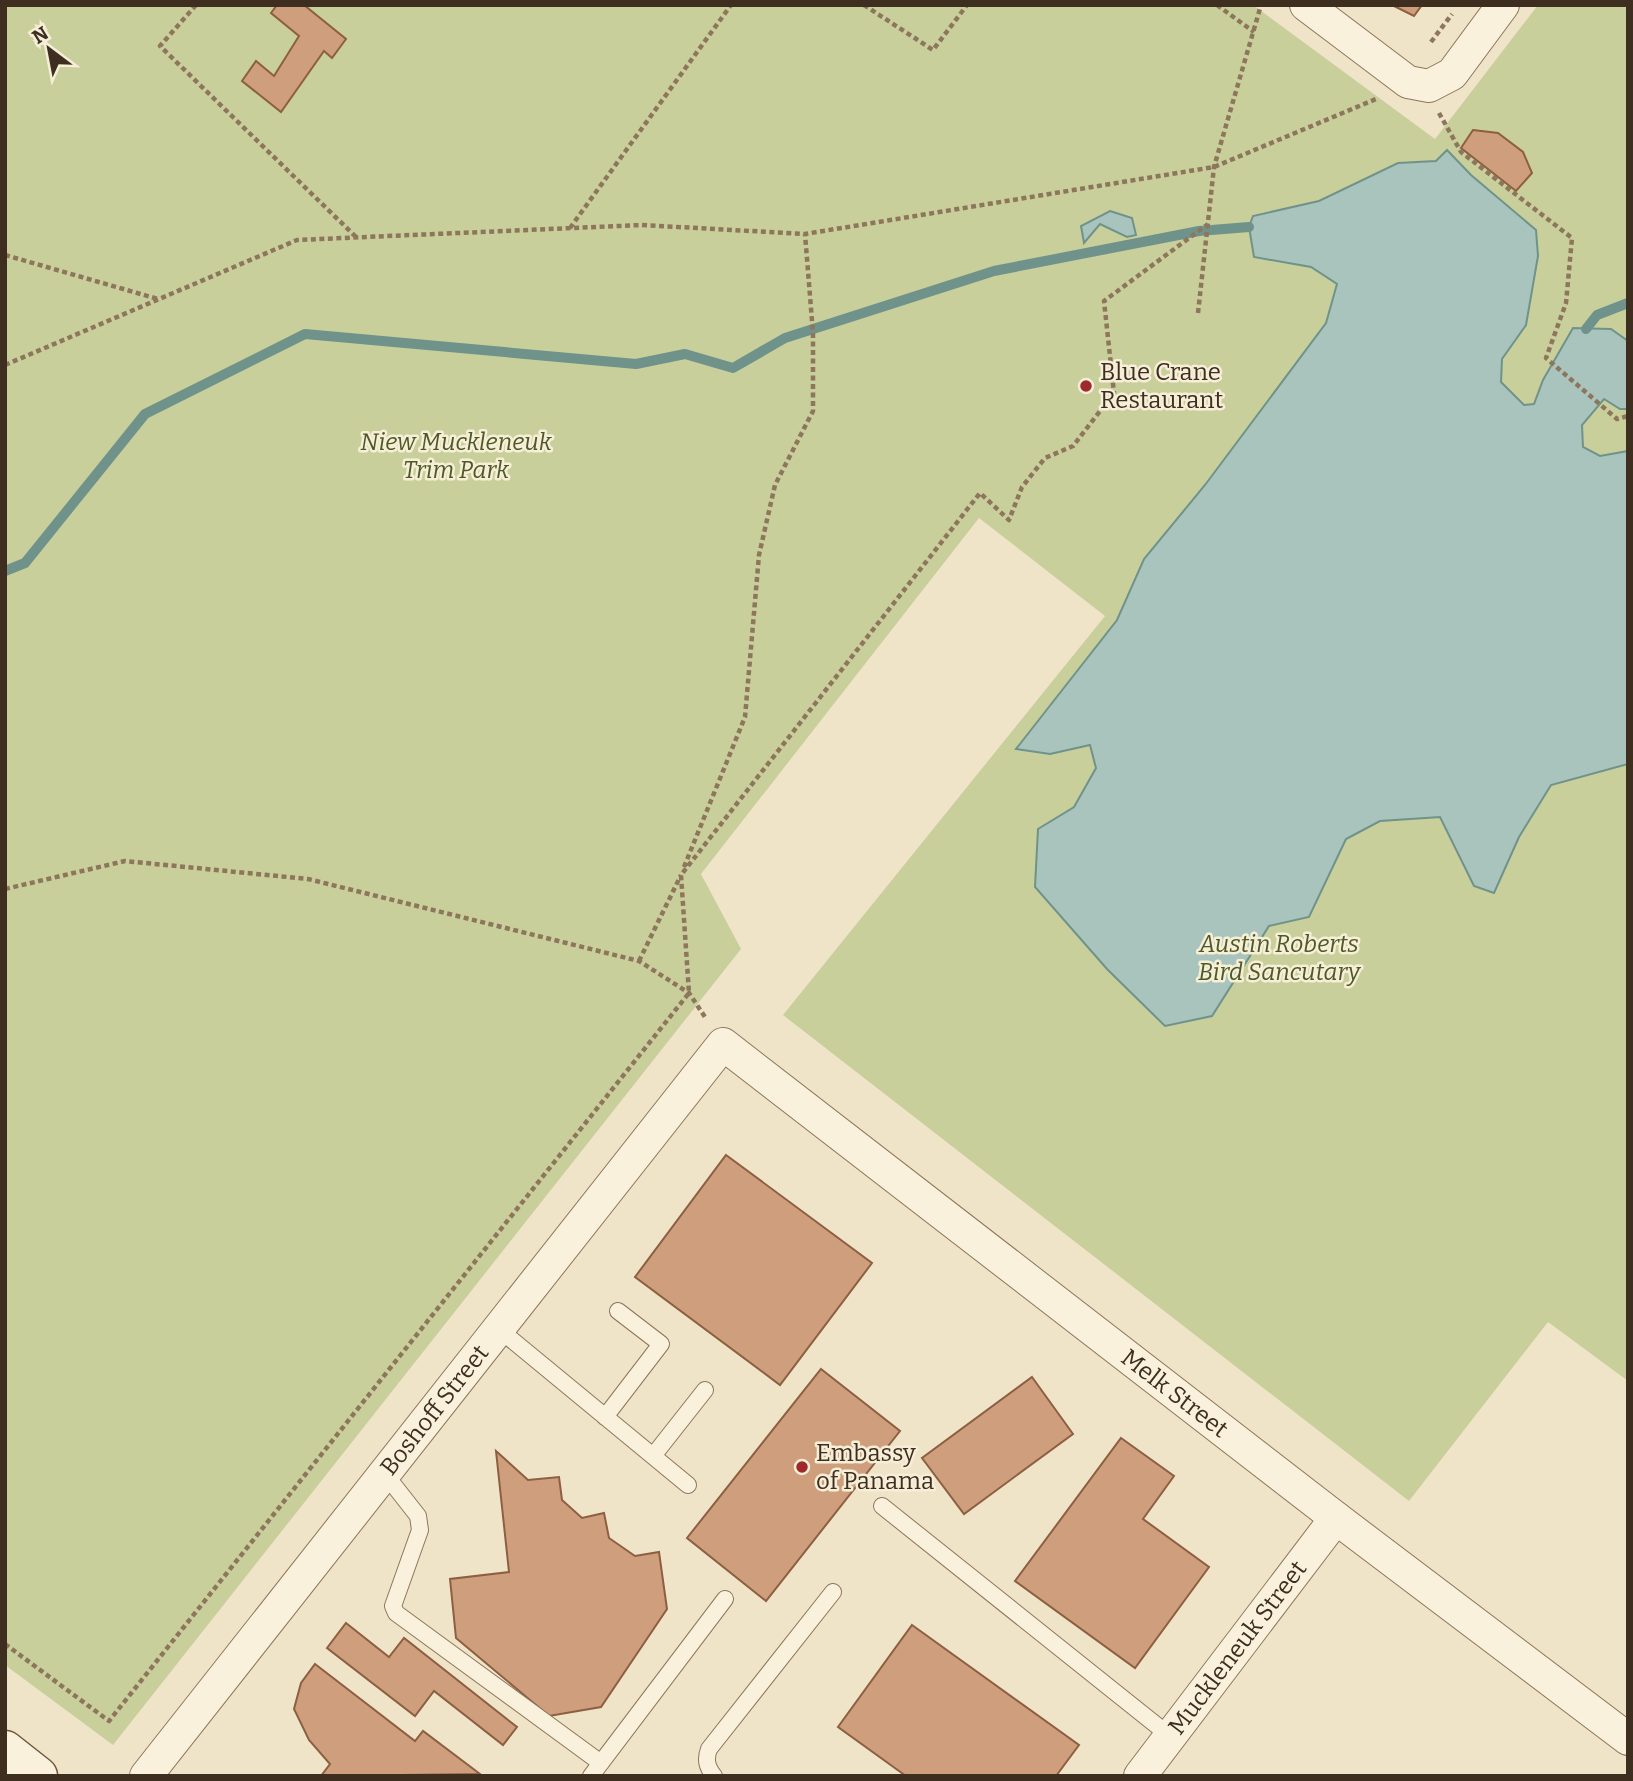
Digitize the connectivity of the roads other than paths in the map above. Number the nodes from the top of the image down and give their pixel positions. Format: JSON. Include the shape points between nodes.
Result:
{"nodes":[{"id":1,"x":1306,"y":5,"type":"edge"},
{"id":2,"x":1503,"y":5,"type":"edge"},
{"id":3,"x":723,"y":1044,"type":"joint"},
{"id":4,"x":618,"y":1311,"type":"dead end"},
{"id":5,"x":500,"y":1330,"type":"junction"},
{"id":6,"x":705,"y":1390,"type":"dead end"},
{"id":7,"x":605,"y":1417,"type":"junction"},
{"id":8,"x":653,"y":1456,"type":"junction"},
{"id":9,"x":385,"y":1474,"type":"junction"},
{"id":10,"x":688,"y":1485,"type":"dead end"},
{"id":11,"x":882,"y":1506,"type":"dead end"},
{"id":12,"x":1336,"y":1518,"type":"junction"},
{"id":13,"x":833,"y":1592,"type":"dead end"},
{"id":14,"x":725,"y":1599,"type":"dead end"},
{"id":15,"x":1170,"y":1736,"type":"junction"},
{"id":16,"x":1628,"y":1739,"type":"edge"},
{"id":17,"x":5,"y":1750,"type":"edge"},
{"id":18,"x":596,"y":1769,"type":"edge"},
{"id":19,"x":38,"y":1776,"type":"edge"},
{"id":20,"x":146,"y":1776,"type":"edge"},
{"id":21,"x":715,"y":1776,"type":"edge"},
{"id":22,"x":1140,"y":1776,"type":"edge"}],
"edges":[{"from":1,"to":2,"type":"street","via":[[1408,82],[1429,86],[1452,74]]},
{"from":3,"to":5,"type":"street","name":"Boshoff Street"},
{"from":3,"to":12,"type":"street","name":"Melk Street"},
{"from":4,"to":7,"type":"lane","via":[[661,1344]]},
{"from":5,"to":7,"type":"lane"},
{"from":5,"to":9,"type":"street","name":"Boshoff Street"},
{"from":6,"to":8,"type":"lane"},
{"from":7,"to":8,"type":"lane"},
{"from":8,"to":10,"type":"lane"},
{"from":9,"to":18,"type":"lane","via":[[418,1516],[420,1531],[393,1606],[396,1613]]},
{"from":9,"to":20,"type":"street","name":"Boshoff Street"},
{"from":11,"to":15,"type":"lane"},
{"from":12,"to":15,"type":"street","name":"Muckleneuk Street"},
{"from":12,"to":16,"type":"street","name":"Melk Street"},
{"from":13,"to":21,"type":"lane","via":[[709,1749],[708,1769]]},
{"from":14,"to":18,"type":"lane"},
{"from":15,"to":22,"type":"street","name":"Muckleneuk Street"},
{"from":17,"to":19,"type":"main road"}]}
